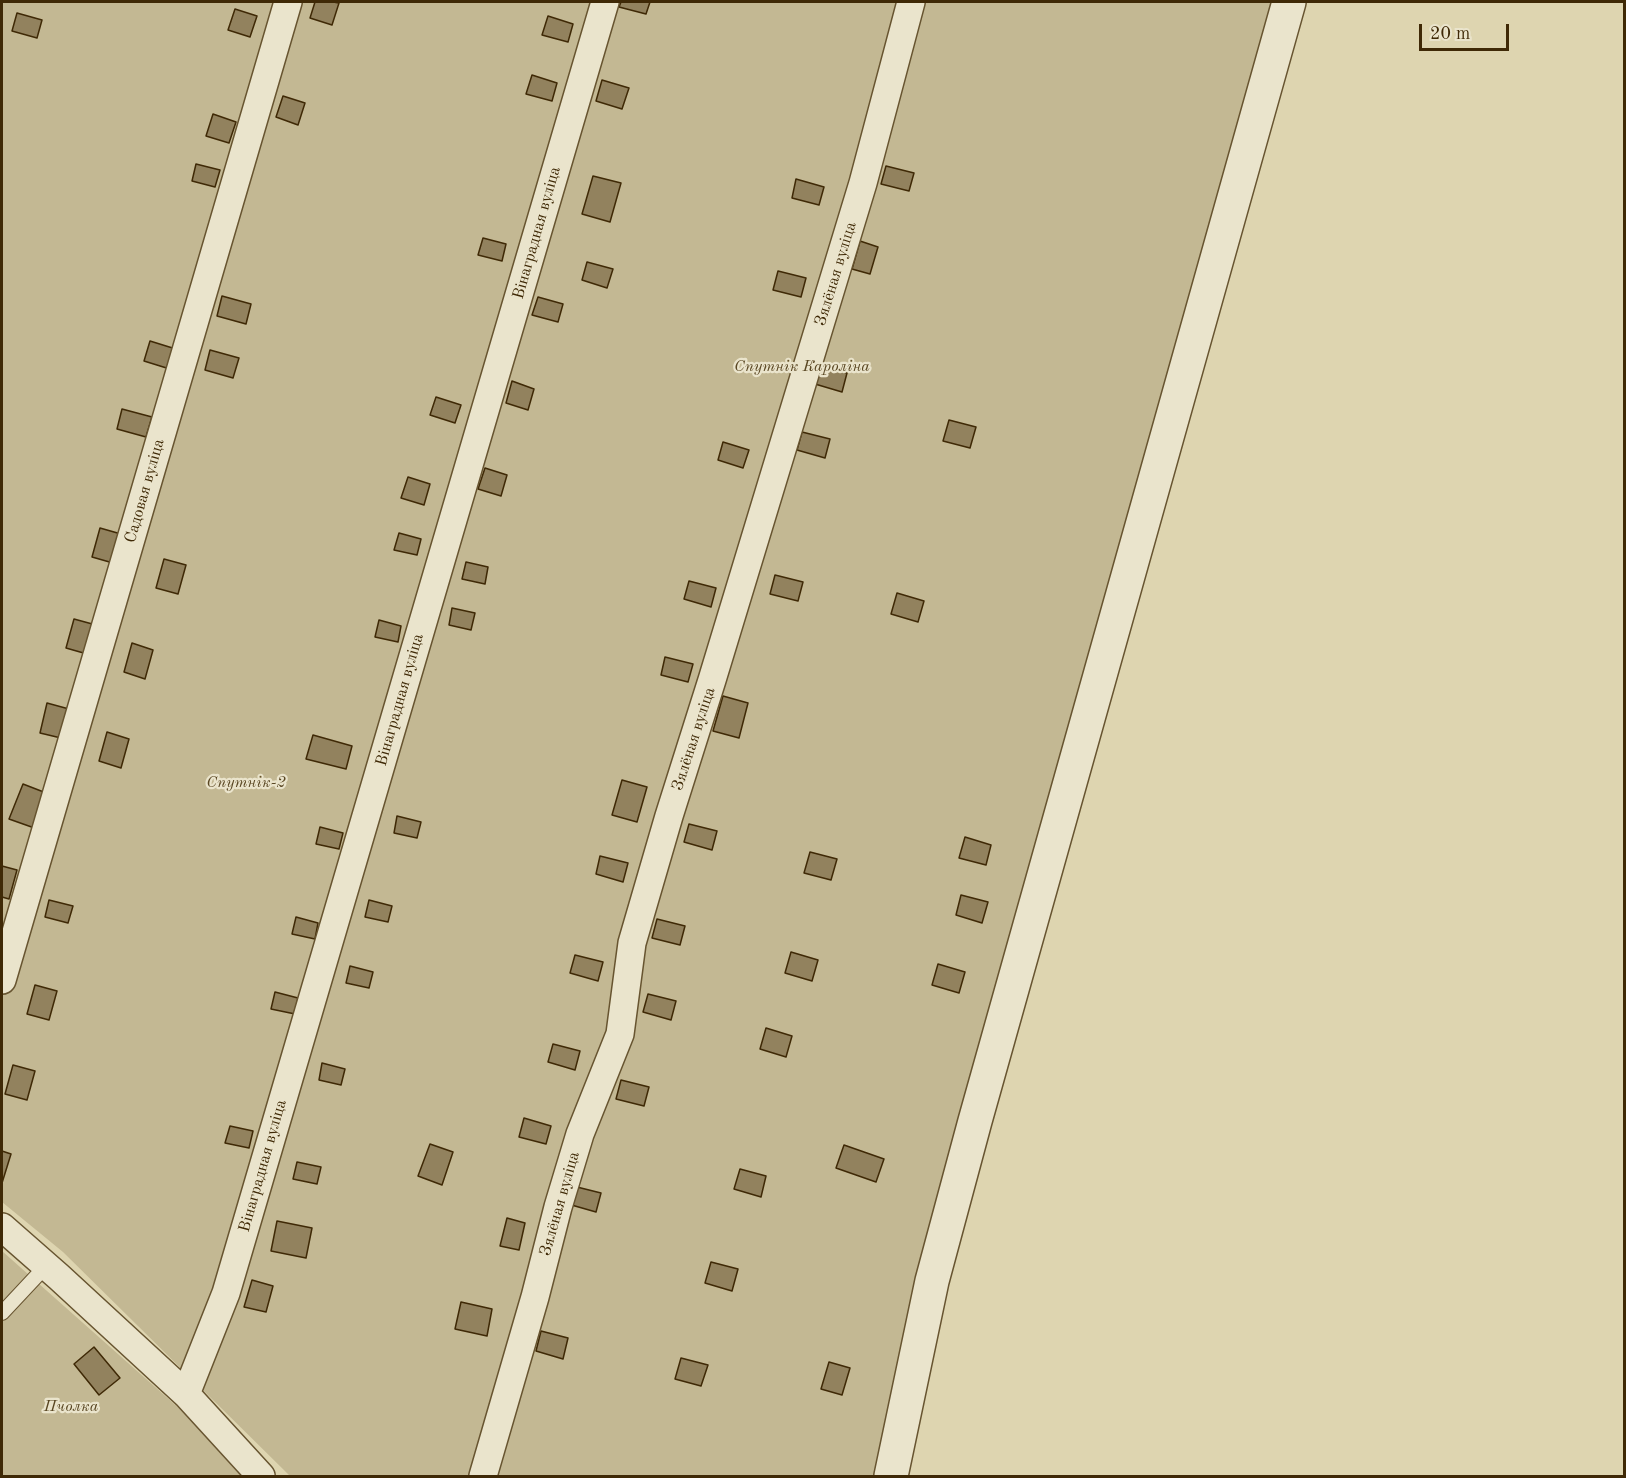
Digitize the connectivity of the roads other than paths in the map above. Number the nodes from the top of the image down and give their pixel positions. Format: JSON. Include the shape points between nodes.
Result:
{"nodes":[{"id":1,"x":288,"y":2,"type":"edge"},
{"id":2,"x":605,"y":2,"type":"edge"},
{"id":3,"x":911,"y":2,"type":"edge"},
{"id":4,"x":1289,"y":2,"type":"edge"},
{"id":5,"x":2,"y":980,"type":"edge"},
{"id":6,"x":2,"y":1227,"type":"edge"},
{"id":7,"x":46,"y":1266,"type":"junction"},
{"id":8,"x":2,"y":1313,"type":"edge"},
{"id":9,"x":186,"y":1394,"type":"junction"},
{"id":10,"x":261,"y":1476,"type":"edge"},
{"id":11,"x":483,"y":1476,"type":"edge"},
{"id":12,"x":891,"y":1476,"type":"edge"}],
"edges":[{"from":1,"to":5,"type":"street","name":"Садовая вуліца"},
{"from":2,"to":9,"type":"street","name":"Вінаградная вуліца","via":[[226,1293]]},
{"from":3,"to":11,"type":"street","name":"Зялёная вуліца","via":[[863,183],[632,943],[620,1034],[580,1134]]},
{"from":4,"to":12,"type":"street","via":[[932,1281]]},
{"from":6,"to":7,"type":"street"},
{"from":7,"to":8,"type":"lane"},
{"from":7,"to":9,"type":"street"},
{"from":9,"to":10,"type":"street"}]}
